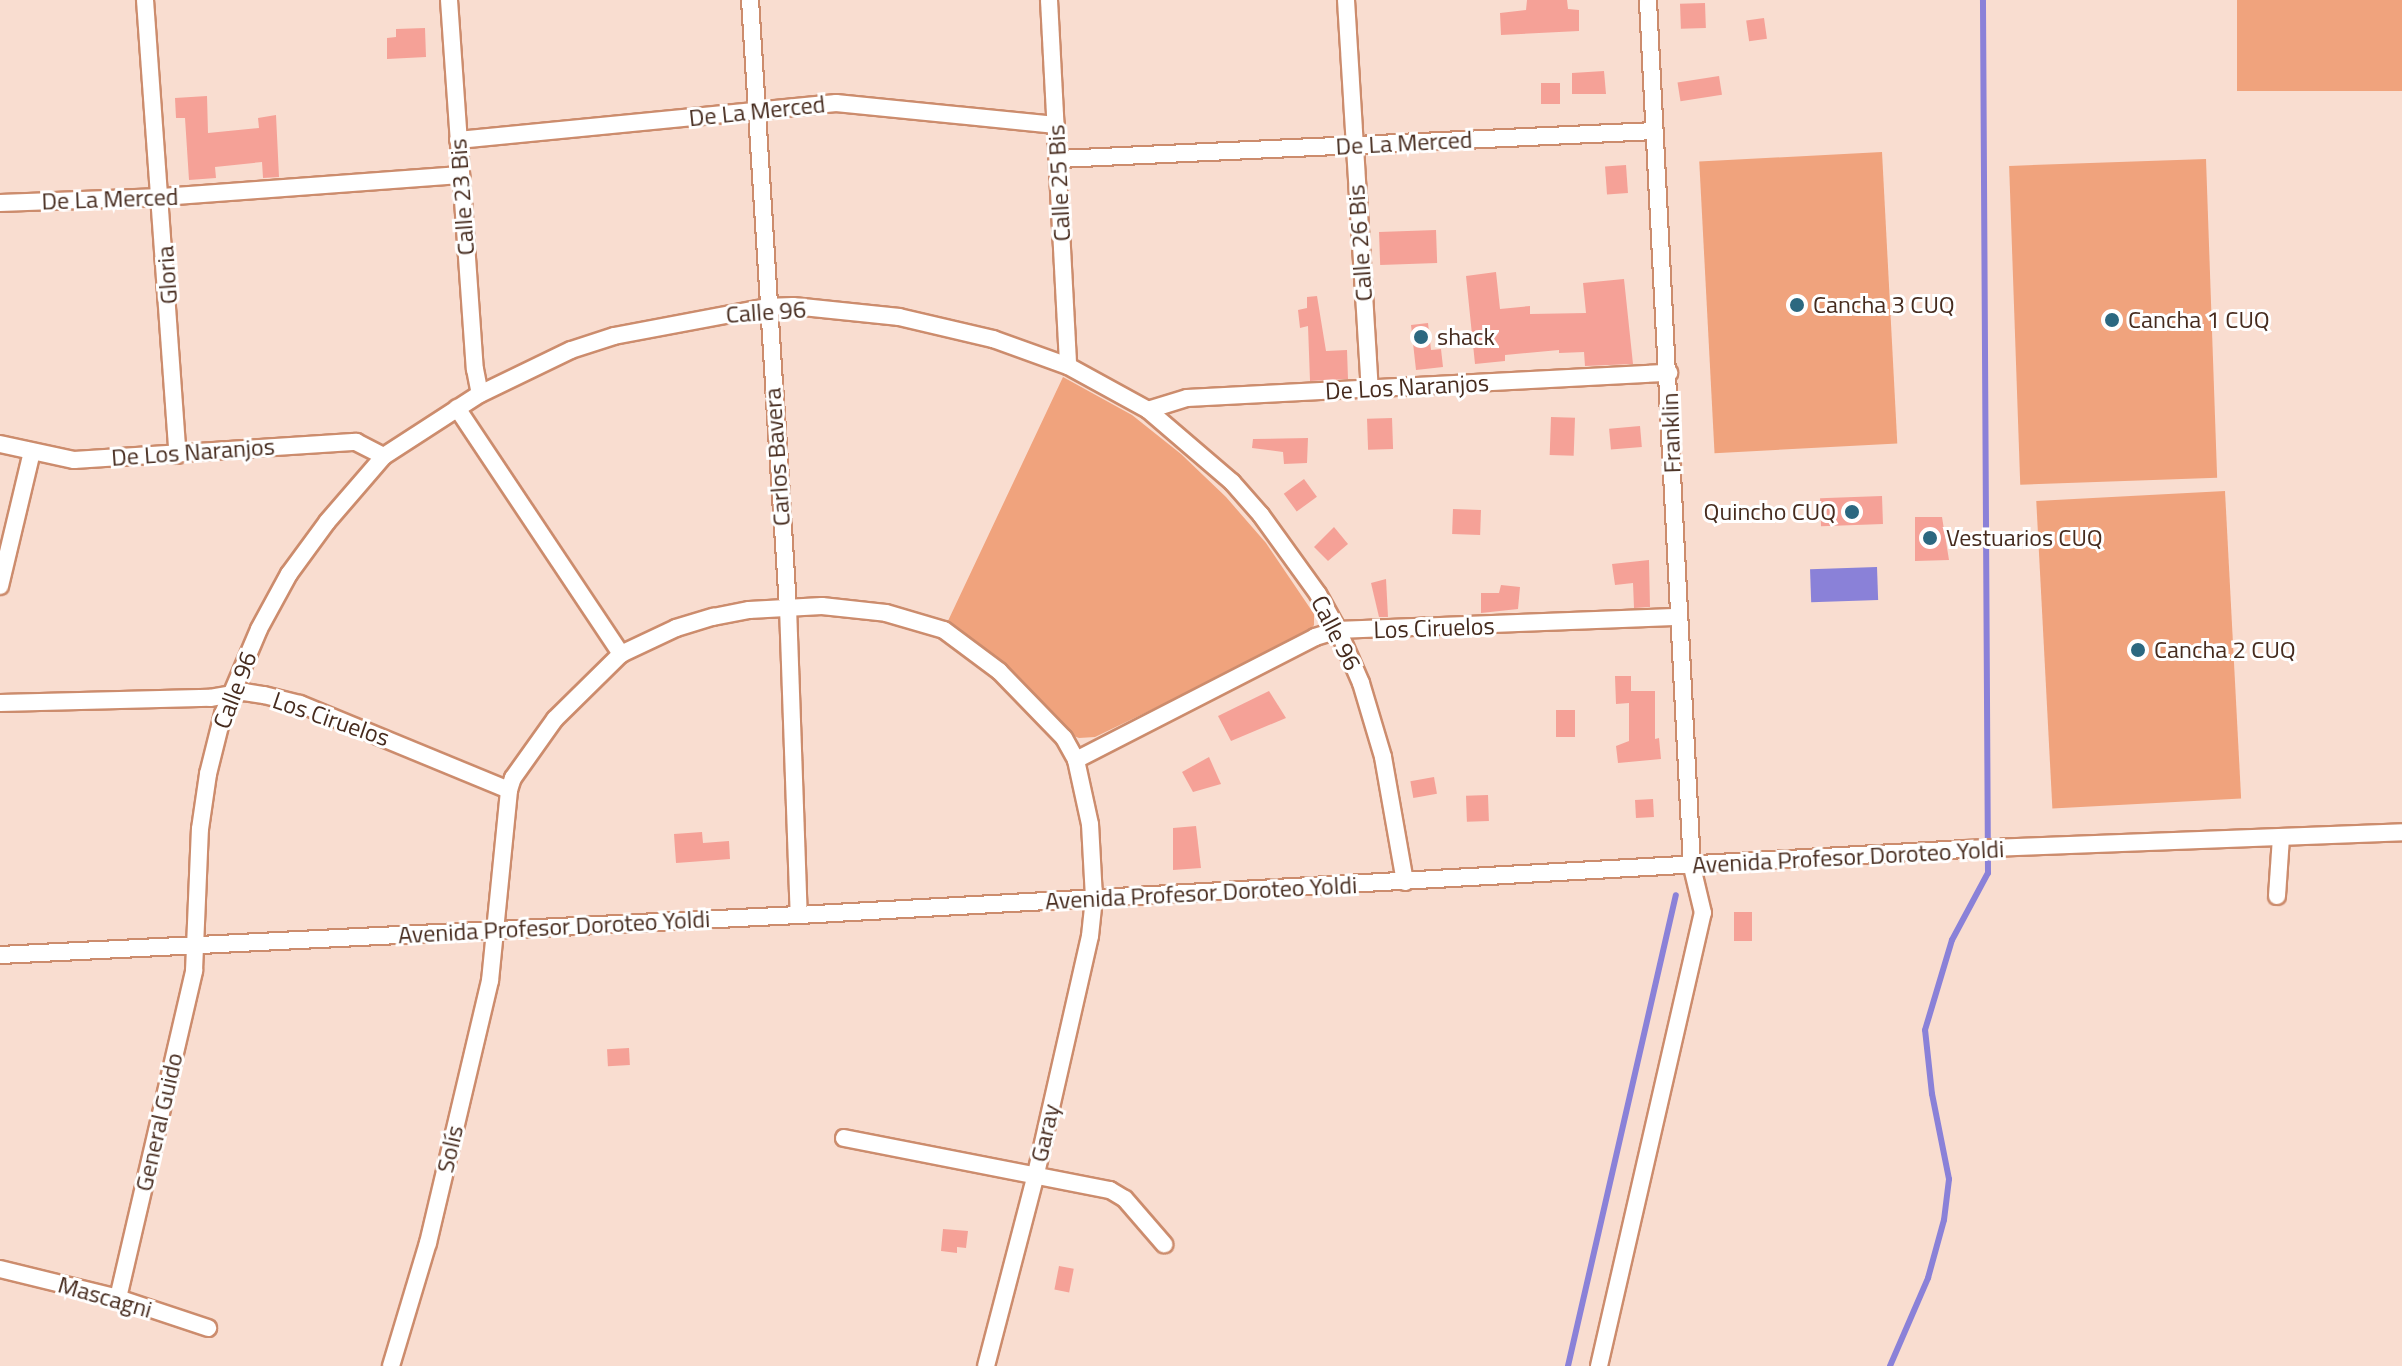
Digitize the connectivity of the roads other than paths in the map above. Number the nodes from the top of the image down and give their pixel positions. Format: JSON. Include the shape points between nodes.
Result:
{"nodes":[{"id":1,"x":145,"y":0,"type":"edge"},
{"id":2,"x":449,"y":0,"type":"edge"},
{"id":3,"x":750,"y":0,"type":"edge"},
{"id":4,"x":1049,"y":0,"type":"edge"},
{"id":5,"x":1346,"y":0,"type":"edge"},
{"id":6,"x":1648,"y":0,"type":"edge"},
{"id":7,"x":757,"y":111,"type":"junction"},
{"id":8,"x":1056,"y":125,"type":"junction"},
{"id":9,"x":1654,"y":131,"type":"junction"},
{"id":10,"x":458,"y":140,"type":"junction"},
{"id":11,"x":1353,"y":146,"type":"junction"},
{"id":12,"x":1059,"y":159,"type":"junction"},
{"id":13,"x":460,"y":175,"type":"junction"},
{"id":14,"x":162,"y":197,"type":"junction"},
{"id":15,"x":0,"y":203,"type":"edge"},
{"id":16,"x":767,"y":307,"type":"junction"},
{"id":17,"x":1068,"y":366,"type":"junction"},
{"id":18,"x":1669,"y":373,"type":"junction"},
{"id":19,"x":1370,"y":389,"type":"junction"},
{"id":20,"x":480,"y":394,"type":"junction"},
{"id":21,"x":457,"y":408,"type":"junction"},
{"id":22,"x":1148,"y":410,"type":"junction"},
{"id":23,"x":0,"y":444,"type":"edge"},
{"id":24,"x":32,"y":452,"type":"junction"},
{"id":25,"x":178,"y":455,"type":"junction"},
{"id":26,"x":384,"y":456,"type":"junction"},
{"id":27,"x":0,"y":586,"type":"edge"},
{"id":28,"x":788,"y":607,"type":"junction"},
{"id":29,"x":1679,"y":617,"type":"junction"},
{"id":30,"x":1338,"y":630,"type":"junction"},
{"id":31,"x":621,"y":654,"type":"junction"},
{"id":32,"x":230,"y":695,"type":"junction"},
{"id":33,"x":0,"y":703,"type":"edge"},
{"id":34,"x":1076,"y":760,"type":"junction"},
{"id":35,"x":509,"y":790,"type":"junction"},
{"id":36,"x":2402,"y":832,"type":"edge"},
{"id":37,"x":2281,"y":838,"type":"junction"},
{"id":38,"x":1692,"y":867,"type":"junction"},
{"id":39,"x":1405,"y":882,"type":"junction"},
{"id":40,"x":2277,"y":896,"type":"dead end"},
{"id":41,"x":1094,"y":898,"type":"junction"},
{"id":42,"x":799,"y":915,"type":"junction"},
{"id":43,"x":495,"y":929,"type":"junction"},
{"id":44,"x":197,"y":945,"type":"junction"},
{"id":45,"x":0,"y":955,"type":"edge"},
{"id":46,"x":844,"y":1138,"type":"dead end"},
{"id":47,"x":1035,"y":1178,"type":"junction"},
{"id":48,"x":1164,"y":1244,"type":"dead end"},
{"id":49,"x":0,"y":1269,"type":"edge"},
{"id":50,"x":118,"y":1298,"type":"junction"},
{"id":51,"x":208,"y":1328,"type":"dead end"},
{"id":52,"x":391,"y":1366,"type":"edge"},
{"id":53,"x":986,"y":1366,"type":"edge"},
{"id":54,"x":1599,"y":1366,"type":"edge"}],
"edges":[{"from":1,"to":14,"type":"street","name":"Gloria"},
{"from":2,"to":10,"type":"street","name":"Calle 23 Bis"},
{"from":3,"to":7,"type":"street","name":"Carlos Bavera"},
{"from":4,"to":8,"type":"street","name":"Calle 25 Bis"},
{"from":5,"to":11,"type":"street","name":"Calle 26 Bis"},
{"from":6,"to":9,"type":"street","name":"Franklin"},
{"from":7,"to":8,"type":"street","name":"De La Merced","via":[[851,104]]},
{"from":7,"to":10,"type":"street","name":"De La Merced"},
{"from":7,"to":16,"type":"street","name":"Carlos Bavera"},
{"from":8,"to":12,"type":"street","name":"Calle 25 Bis"},
{"from":9,"to":11,"type":"street","name":"De La Merced"},
{"from":9,"to":18,"type":"street","name":"Franklin"},
{"from":10,"to":13,"type":"street","name":"Calle 23 Bis"},
{"from":11,"to":12,"type":"street","name":"De La Merced"},
{"from":11,"to":19,"type":"street","name":"Calle 26 Bis"},
{"from":12,"to":17,"type":"street","name":"Calle 25 Bis"},
{"from":13,"to":14,"type":"street","name":"De La Merced"},
{"from":13,"to":20,"type":"street","name":"Calle 23 Bis"},
{"from":14,"to":15,"type":"street","name":"De La Merced"},
{"from":14,"to":25,"type":"street","name":"Gloria"},
{"from":16,"to":17,"type":"street","name":"Calle 96","via":[[899,317],[993,339]]},
{"from":16,"to":20,"type":"street","name":"Calle 96","via":[[614,336],[571,350]]},
{"from":16,"to":28,"type":"street","name":"Carlos Bavera"},
{"from":17,"to":22,"type":"street","name":"Calle 96"},
{"from":18,"to":19,"type":"street","name":"De Los Naranjos"},
{"from":18,"to":29,"type":"street","name":"Franklin"},
{"from":19,"to":22,"type":"street","name":"De Los Naranjos","via":[[1187,398]]},
{"from":20,"to":21,"type":"street","name":"Calle 96"},
{"from":21,"to":26,"type":"street","name":"Calle 96"},
{"from":21,"to":31,"type":"street"},
{"from":22,"to":30,"type":"street","name":"Calle 96","via":[[1201,453],[1261,515]]},
{"from":23,"to":24,"type":"street","name":"De Los Naranjos"},
{"from":24,"to":25,"type":"street","name":"De Los Naranjos","via":[[74,460]]},
{"from":24,"to":27,"type":"street"},
{"from":25,"to":26,"type":"street","name":"De Los Naranjos","via":[[331,441],[356,442]]},
{"from":26,"to":32,"type":"street","name":"Calle 96","via":[[289,574]]},
{"from":28,"to":31,"type":"street","via":[[713,617]]},
{"from":28,"to":34,"type":"street","via":[[886,613],[944,630],[1033,704]]},
{"from":28,"to":42,"type":"street","name":"Carlos Bavera"},
{"from":29,"to":30,"type":"street","name":"Los Ciruelos"},
{"from":29,"to":38,"type":"street","name":"Franklin"},
{"from":30,"to":34,"type":"street","name":"Los Ciruelos"},
{"from":30,"to":39,"type":"street","name":"Calle 96","via":[[1383,757]]},
{"from":31,"to":35,"type":"street","via":[[555,719]]},
{"from":32,"to":33,"type":"street","name":"Los Ciruelos"},
{"from":32,"to":35,"type":"street","name":"Los Ciruelos","via":[[244,692],[300,704]]},
{"from":32,"to":44,"type":"street","name":"Calle 96","via":[[204,802]]},
{"from":34,"to":41,"type":"street","name":"Garay","via":[[1090,824]]},
{"from":35,"to":43,"type":"street","name":"Solís"},
{"from":36,"to":37,"type":"street","name":"Avenida Profesor Doroteo Yoldi"},
{"from":37,"to":38,"type":"street","name":"Avenida Profesor Doroteo Yoldi","via":[[1966,849]]},
{"from":37,"to":40,"type":"street"},
{"from":38,"to":39,"type":"street","name":"Avenida Profesor Doroteo Yoldi"},
{"from":38,"to":54,"type":"street","name":"Franklin","via":[[1703,913]]},
{"from":39,"to":41,"type":"street","name":"Avenida Profesor Doroteo Yoldi"},
{"from":41,"to":42,"type":"street","name":"Avenida Profesor Doroteo Yoldi"},
{"from":41,"to":47,"type":"street","name":"Garay"},
{"from":42,"to":43,"type":"street","name":"Avenida Profesor Doroteo Yoldi"},
{"from":43,"to":44,"type":"street","name":"Avenida Profesor Doroteo Yoldi"},
{"from":43,"to":52,"type":"street","name":"Solís","via":[[487,996],[428,1243]]},
{"from":44,"to":45,"type":"street","name":"Avenida Profesor Doroteo Yoldi"},
{"from":44,"to":50,"type":"street","name":"General Guido"},
{"from":46,"to":47,"type":"street"},
{"from":47,"to":48,"type":"street","via":[[1110,1190],[1125,1199]]},
{"from":47,"to":53,"type":"street","name":"Garay"},
{"from":49,"to":50,"type":"street","name":"Mascagni"},
{"from":50,"to":51,"type":"street","name":"Mascagni"}]}
